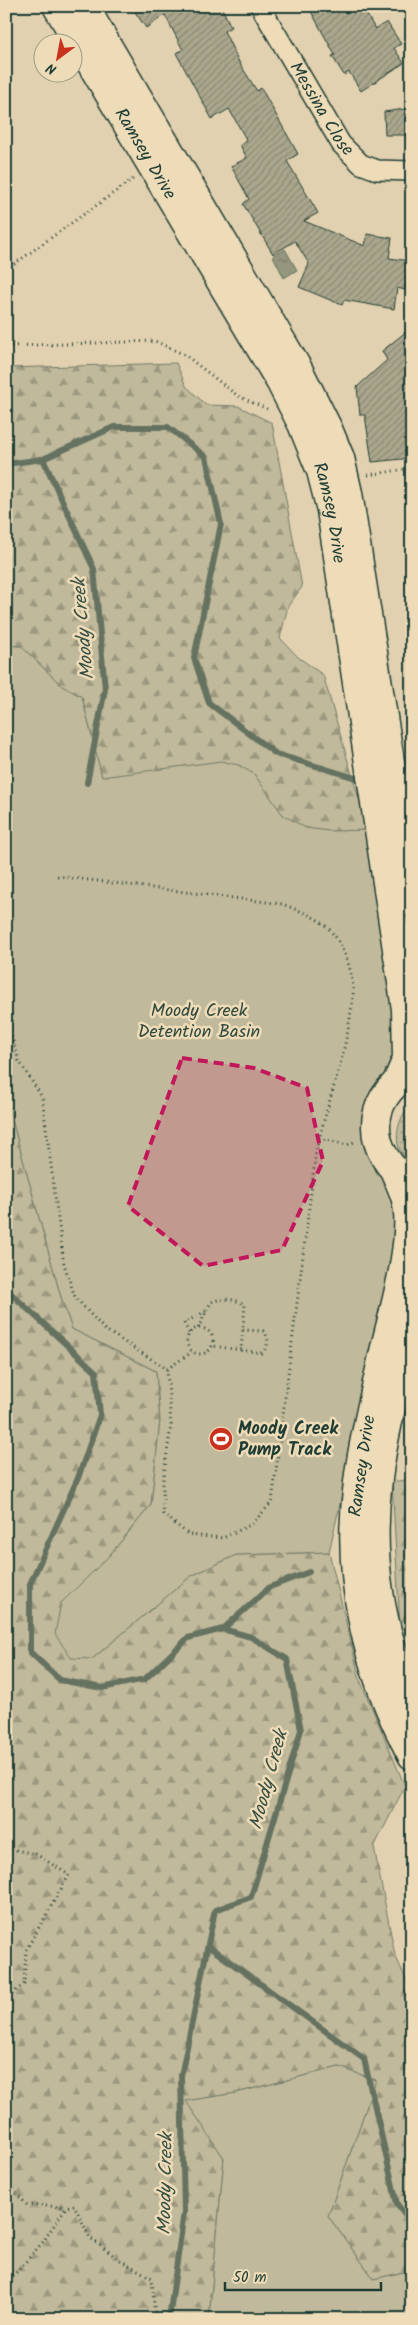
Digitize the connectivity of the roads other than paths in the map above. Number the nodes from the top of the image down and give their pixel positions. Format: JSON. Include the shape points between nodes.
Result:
{"nodes":[{"id":1,"x":57,"y":6,"type":"edge"},
{"id":2,"x":84,"y":6,"type":"edge"},
{"id":3,"x":260,"y":6,"type":"edge"},
{"id":4,"x":412,"y":171,"type":"edge"},
{"id":5,"x":412,"y":902,"type":"edge"},
{"id":6,"x":404,"y":1078,"type":"edge"},
{"id":7,"x":396,"y":1169,"type":"edge"},
{"id":8,"x":412,"y":1324,"type":"edge"},
{"id":9,"x":412,"y":1704,"type":"edge"},
{"id":10,"x":412,"y":1755,"type":"edge"}],
"edges":[{"from":1,"to":6,"type":"main road","name":"Ramsey Drive","via":[[280,381],[321,470],[338,547],[406,1009]]},
{"from":2,"to":5,"type":"main road","name":"Ramsey Drive","via":[[298,369],[340,458],[357,538]]},
{"from":3,"to":4,"type":"street","name":"Messina Close","via":[[341,144],[361,164],[377,170]]},
{"from":6,"to":7,"type":"main road","name":"Ramsey Drive","via":[[383,1098],[376,1116],[376,1137]]},
{"from":7,"to":10,"type":"main road","name":"Ramsey Drive","via":[[406,1200],[408,1241],[360,1465],[356,1569],[367,1642],[380,1686]]},
{"from":8,"to":9,"type":"main road","name":"Ramsey Drive","via":[[378,1478],[374,1546],[378,1594],[390,1646]]}]}
